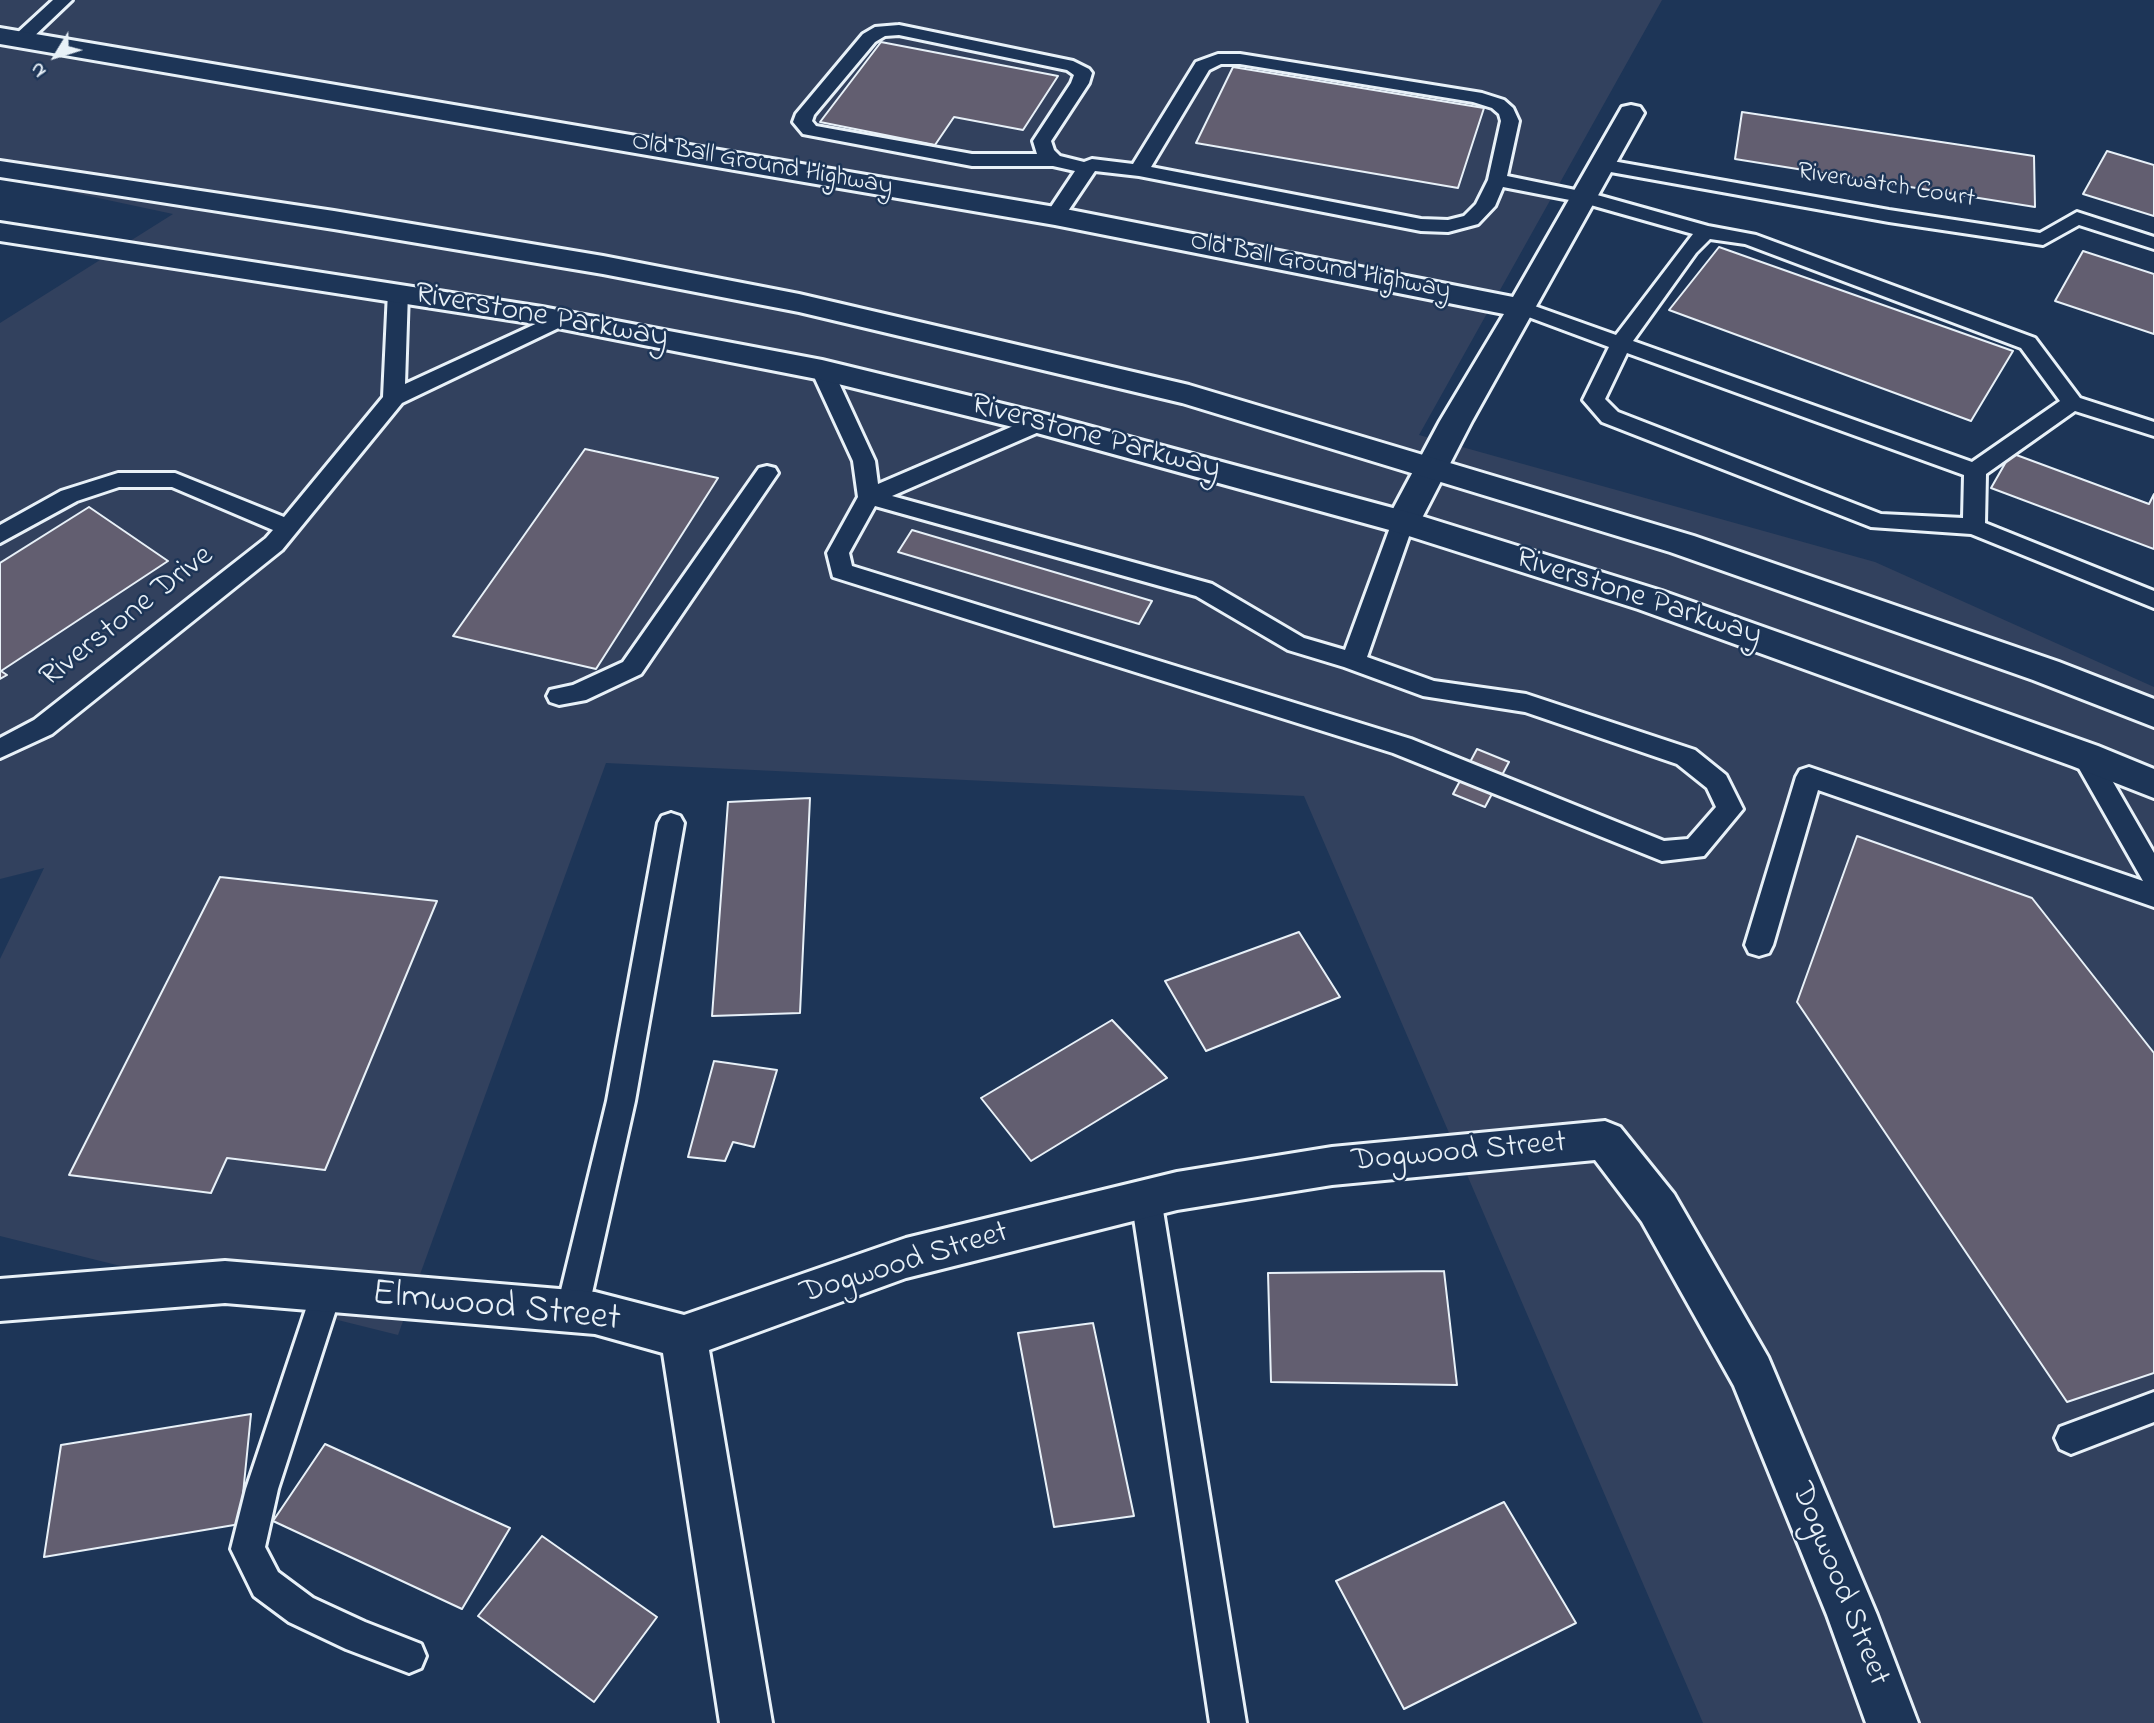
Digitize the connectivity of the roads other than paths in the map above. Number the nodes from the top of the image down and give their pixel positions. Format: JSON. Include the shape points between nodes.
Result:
{"nodes":[{"id":1,"x":62,"y":0,"type":"edge"},
{"id":2,"x":10,"y":38,"type":"edge"},
{"id":3,"x":1631,"y":113,"type":"dead end"},
{"id":4,"x":1053,"y":160,"type":"junction"},
{"id":5,"x":1601,"y":165,"type":"junction"},
{"id":6,"x":1086,"y":168,"type":"junction"},
{"id":7,"x":0,"y":169,"type":"edge"},
{"id":8,"x":1139,"y":170,"type":"junction"},
{"id":9,"x":1497,"y":180,"type":"junction"},
{"id":10,"x":1583,"y":197,"type":"junction"},
{"id":11,"x":1055,"y":216,"type":"junction"},
{"id":12,"x":0,"y":232,"type":"edge"},
{"id":13,"x":1706,"y":232,"type":"junction"},
{"id":14,"x":2154,"y":243,"type":"edge"},
{"id":15,"x":398,"y":292,"type":"junction"},
{"id":16,"x":1522,"y":308,"type":"junction"},
{"id":17,"x":562,"y":319,"type":"junction"},
{"id":18,"x":1620,"y":344,"type":"junction"},
{"id":19,"x":822,"y":370,"type":"junction"},
{"id":20,"x":394,"y":398,"type":"junction"},
{"id":21,"x":2072,"y":403,"type":"junction"},
{"id":22,"x":1040,"y":423,"type":"junction"},
{"id":23,"x":2154,"y":429,"type":"edge"},
{"id":24,"x":1432,"y":468,"type":"junction"},
{"id":25,"x":1975,"y":471,"type":"junction"},
{"id":26,"x":767,"y":473,"type":"dead end"},
{"id":27,"x":869,"y":496,"type":"junction"},
{"id":28,"x":1403,"y":522,"type":"junction"},
{"id":29,"x":288,"y":527,"type":"junction"},
{"id":30,"x":1974,"y":527,"type":"junction"},
{"id":31,"x":0,"y":535,"type":"edge"},
{"id":32,"x":2154,"y":600,"type":"edge"},
{"id":33,"x":1353,"y":661,"type":"junction"},
{"id":34,"x":559,"y":696,"type":"dead end"},
{"id":35,"x":2154,"y":714,"type":"edge"},
{"id":36,"x":0,"y":749,"type":"edge"},
{"id":37,"x":2085,"y":756,"type":"junction"},
{"id":38,"x":2154,"y":783,"type":"edge"},
{"id":39,"x":671,"y":823,"type":"dead end"},
{"id":40,"x":2154,"y":877,"type":"edge"},
{"id":41,"x":2154,"y":896,"type":"edge"},
{"id":42,"x":1759,"y":945,"type":"dead end"},
{"id":43,"x":1146,"y":1198,"type":"junction"},
{"id":44,"x":327,"y":1291,"type":"junction"},
{"id":45,"x":0,"y":1300,"type":"edge"},
{"id":46,"x":572,"y":1311,"type":"junction"},
{"id":47,"x":684,"y":1337,"type":"junction"},
{"id":48,"x":2154,"y":1407,"type":"edge"},
{"id":49,"x":2071,"y":1438,"type":"dead end"},
{"id":50,"x":409,"y":1656,"type":"dead end"},
{"id":51,"x":746,"y":1723,"type":"edge"},
{"id":52,"x":1228,"y":1723,"type":"edge"},
{"id":53,"x":1892,"y":1723,"type":"edge"}],
"edges":[{"from":1,"to":2,"type":"lane"},
{"from":2,"to":11,"type":"main road","name":"Old Ball Ground Highway"},
{"from":3,"to":5,"type":"main road"},
{"from":4,"to":4,"type":"lane","via":[[1042,141],[1083,73],[1073,66],[899,30],[881,31],[869,38],[802,122],[810,130],[972,160]]},
{"from":4,"to":6,"type":"lane"},
{"from":5,"to":10,"type":"main road"},
{"from":5,"to":14,"type":"lane","name":"Riverwatch Court","via":[[2043,239],[2077,218]]},
{"from":6,"to":8,"type":"lane","via":[[1092,164]]},
{"from":6,"to":11,"type":"lane"},
{"from":7,"to":24,"type":"main road","name":"Riverstone Parkway","via":[[424,234],[799,303],[1189,394]]},
{"from":8,"to":9,"type":"lane","via":[[1421,225],[1448,226],[1471,220],[1485,206]]},
{"from":8,"to":9,"type":"lane","via":[[1202,66],[1218,59],[1240,59],[1498,104],[1510,121]]},
{"from":9,"to":10,"type":"lane"},
{"from":10,"to":13,"type":"lane"},
{"from":10,"to":16,"type":"main road"},
{"from":11,"to":16,"type":"main road","name":"Old Ball Ground Highway"},
{"from":12,"to":15,"type":"main road","name":"Riverstone Parkway"},
{"from":13,"to":18,"type":"lane","via":[[1689,248]]},
{"from":13,"to":21,"type":"lane","via":[[1749,239],[2028,343]]},
{"from":15,"to":17,"type":"main road","name":"Riverstone Parkway"},
{"from":15,"to":20,"type":"lane"},
{"from":16,"to":18,"type":"lane"},
{"from":16,"to":24,"type":"main road"},
{"from":17,"to":19,"type":"main road","name":"Riverstone Parkway"},
{"from":17,"to":20,"type":"lane","name":"Riverstone Drive"},
{"from":18,"to":25,"type":"lane"},
{"from":18,"to":30,"type":"lane","via":[[1594,400],[1610,417],[1879,522]]},
{"from":19,"to":22,"type":"main road","name":"Riverstone Parkway"},
{"from":19,"to":27,"type":"lane","via":[[864,461]]},
{"from":20,"to":29,"type":"lane","name":"Riverstone Drive"},
{"from":21,"to":23,"type":"lane"},
{"from":21,"to":25,"type":"lane"},
{"from":22,"to":27,"type":"lane"},
{"from":22,"to":28,"type":"main road","name":"Riverstone Parkway"},
{"from":24,"to":28,"type":"main road"},
{"from":24,"to":35,"type":"main road","name":"Riverstone Parkway","via":[[1847,599]]},
{"from":25,"to":30,"type":"lane"},
{"from":26,"to":34,"type":"lane","via":[[632,668],[577,694]]},
{"from":27,"to":33,"type":"lane","via":[[1204,590],[1296,643]]},
{"from":27,"to":33,"type":"lane","via":[[838,552],[841,571],[1402,746],[1662,851],[1695,849],[1730,809],[1717,782],[1686,757],[1526,703],[1432,690]]},
{"from":28,"to":33,"type":"lane"},
{"from":28,"to":37,"type":"main road","name":"Riverstone Parkway","via":[[1650,600]]},
{"from":29,"to":31,"type":"lane","name":"Riverstone Drive","via":[[175,480],[118,480],[69,496]]},
{"from":29,"to":36,"type":"lane","name":"Riverstone Drive","via":[[274,544],[43,727]]},
{"from":30,"to":32,"type":"lane"},
{"from":37,"to":38,"type":"main road","name":"Riverstone Parkway"},
{"from":37,"to":40,"type":"lane"},
{"from":39,"to":46,"type":"lane","via":[[621,1101]]},
{"from":41,"to":42,"type":"lane","via":[[1809,778]]},
{"from":43,"to":47,"type":"main road","name":"Dogwood Street","via":[[906,1258]]},
{"from":43,"to":52,"type":"lane"},
{"from":43,"to":53,"type":"main road","name":"Dogwood Street","via":[[1332,1166],[1605,1140],[1658,1208],[1752,1373]]},
{"from":44,"to":45,"type":"main road","name":"Elmwood Street","via":[[225,1282]]},
{"from":44,"to":46,"type":"main road","name":"Elmwood Street"},
{"from":44,"to":50,"type":"lane","via":[[262,1489],[248,1549],[266,1584],[301,1610]]},
{"from":46,"to":47,"type":"main road","name":"Elmwood Street"},
{"from":47,"to":51,"type":"main road"},
{"from":48,"to":49,"type":"lane"}]}
